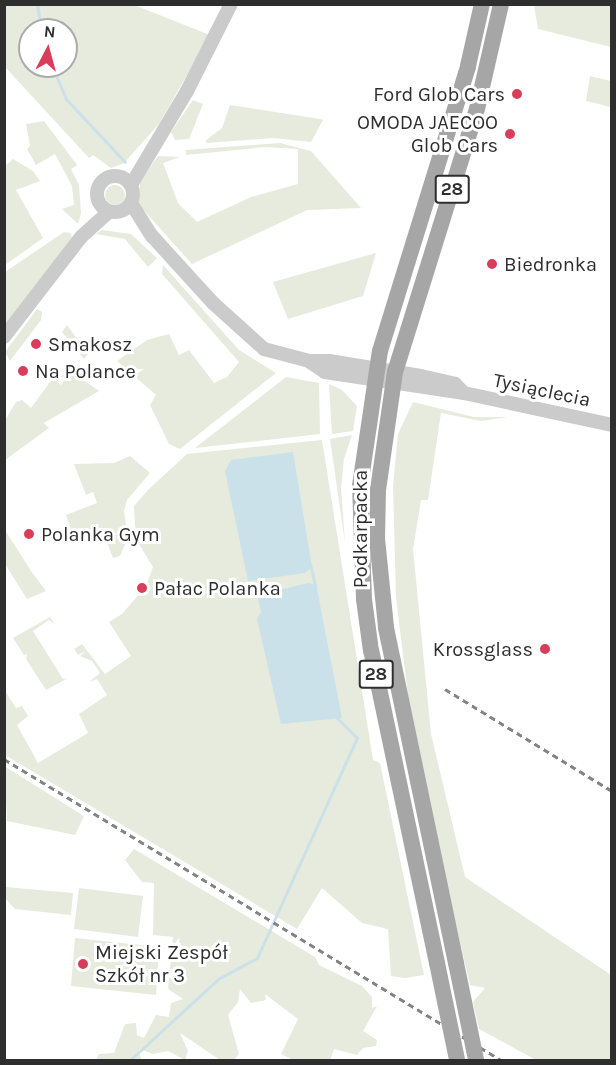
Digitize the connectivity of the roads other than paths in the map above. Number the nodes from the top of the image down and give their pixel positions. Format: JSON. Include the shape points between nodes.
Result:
{"nodes":[{"id":1,"x":231,"y":4,"type":"edge"},
{"id":2,"x":482,"y":4,"type":"edge"},
{"id":3,"x":501,"y":4,"type":"edge"},
{"id":4,"x":156,"y":141,"type":"junction"},
{"id":5,"x":119,"y":176,"type":"junction"},
{"id":6,"x":131,"y":185,"type":"junction"},
{"id":7,"x":98,"y":202,"type":"junction"},
{"id":8,"x":121,"y":209,"type":"junction"},
{"id":9,"x":81,"y":237,"type":"junction"},
{"id":10,"x":4,"y":337,"type":"edge"},
{"id":11,"x":375,"y":374,"type":"junction"},
{"id":12,"x":394,"y":378,"type":"junction"},
{"id":13,"x":612,"y":425,"type":"edge"},
{"id":14,"x":457,"y":1060,"type":"edge"},
{"id":15,"x":476,"y":1060,"type":"edge"}],
"edges":[{"from":1,"to":4,"type":"street"},
{"from":2,"to":11,"type":"main road","name":"Podkarpacka","number":"28","via":[[468,66]]},
{"from":3,"to":12,"type":"main road","name":"Podkarpacka","number":"28","via":[[477,109]]},
{"from":4,"to":5,"type":"street"},
{"from":4,"to":6,"type":"street"},
{"from":5,"to":6,"type":"street"},
{"from":5,"to":7,"type":"street","via":[[101,183]]},
{"from":6,"to":8,"type":"street"},
{"from":7,"to":8,"type":"street","name":"Tysiąclecia"},
{"from":7,"to":9,"type":"street"},
{"from":8,"to":9,"type":"street"},
{"from":8,"to":11,"type":"street","name":"Tysiąclecia","via":[[152,236],[242,333],[264,349]]},
{"from":9,"to":10,"type":"street"},
{"from":11,"to":12,"type":"street","name":"Tysiąclecia"},
{"from":11,"to":14,"type":"main road","name":"Podkarpacka","number":"28","bridge":true,"via":[[360,486],[364,599],[371,651]]},
{"from":12,"to":13,"type":"street","name":"Tysiąclecia","via":[[455,384],[464,393]]},
{"from":12,"to":15,"type":"main road","name":"Podkarpacka","number":"28","bridge":true,"via":[[378,490],[382,602]]}]}
